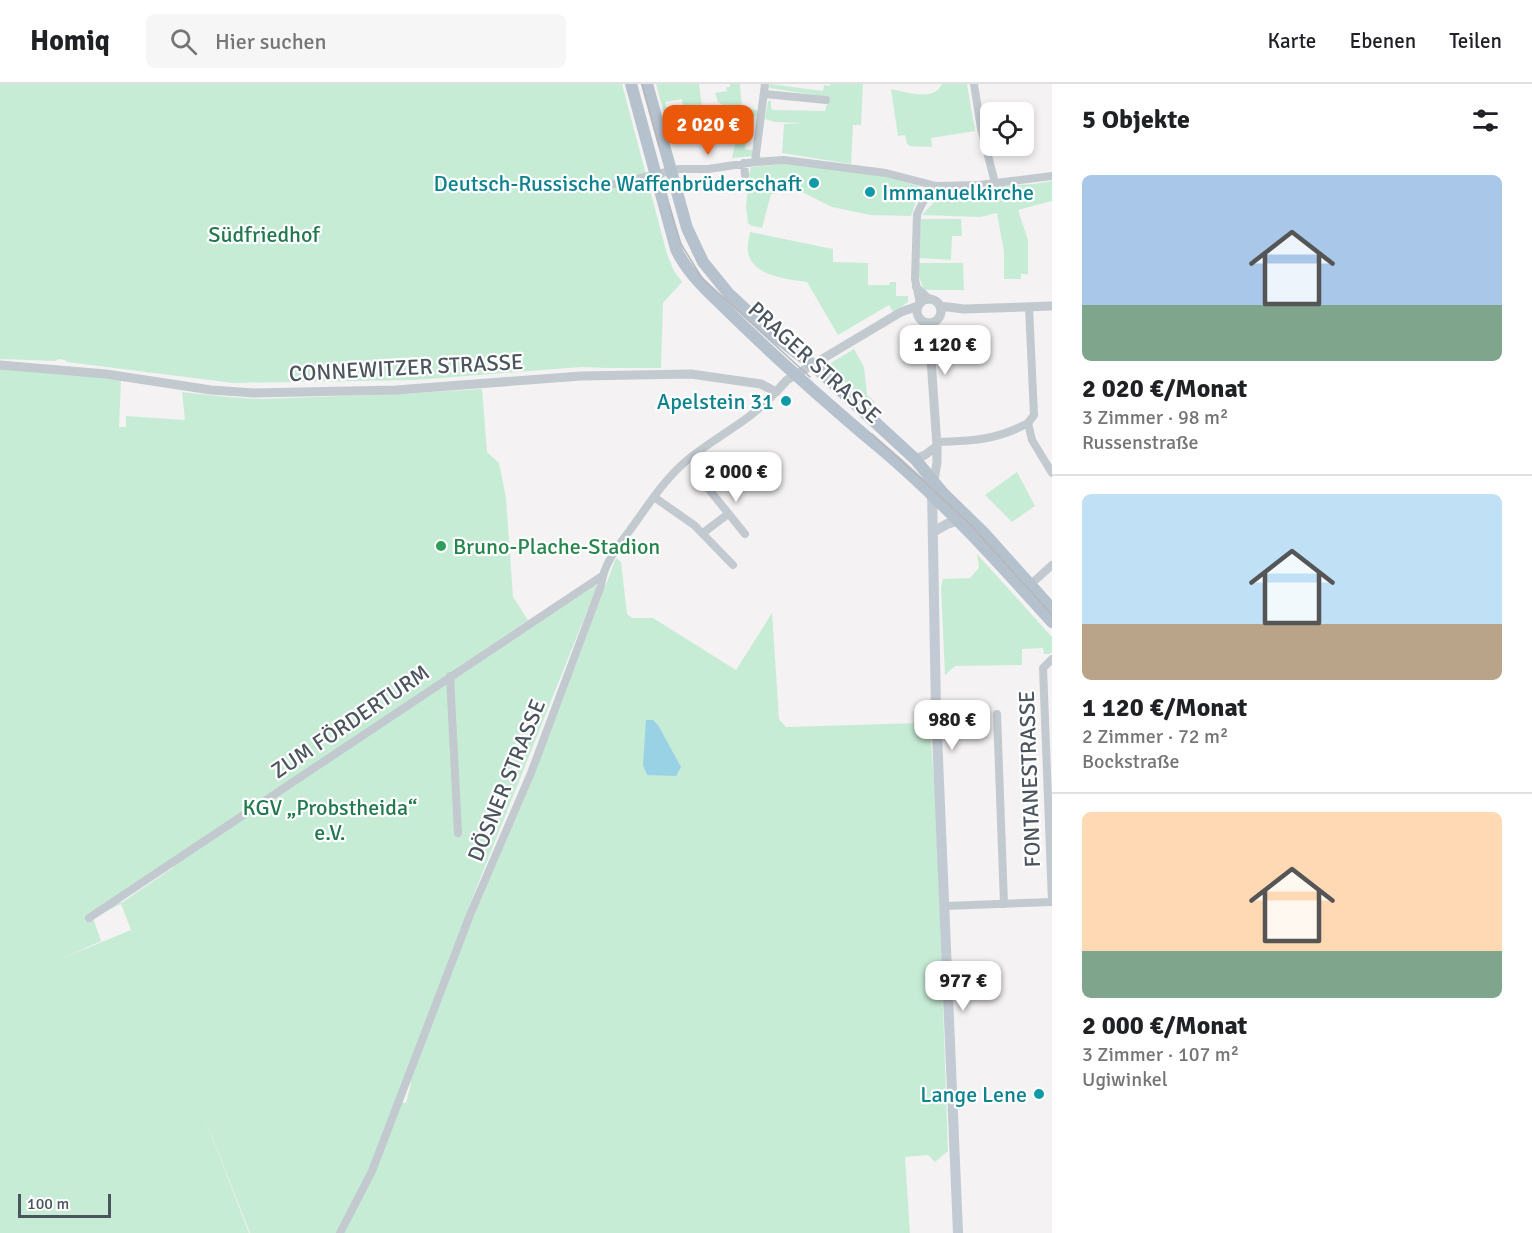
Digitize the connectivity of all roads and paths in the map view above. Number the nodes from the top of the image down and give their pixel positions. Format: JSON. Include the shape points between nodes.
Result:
{"nodes":[{"id":1,"x":631,"y":84,"type":"edge"},
{"id":2,"x":647,"y":84,"type":"edge"},
{"id":3,"x":765,"y":84,"type":"edge"},
{"id":4,"x":974,"y":84,"type":"edge"},
{"id":5,"x":765,"y":94,"type":"junction"},
{"id":6,"x":826,"y":100,"type":"dead end"},
{"id":7,"x":755,"y":162,"type":"junction"},
{"id":8,"x":744,"y":163,"type":"junction"},
{"id":9,"x":671,"y":171,"type":"junction"},
{"id":10,"x":656,"y":174,"type":"junction"},
{"id":11,"x":745,"y":175,"type":"dead end"},
{"id":12,"x":1052,"y":176,"type":"edge"},
{"id":13,"x":995,"y":183,"type":"junction"},
{"id":14,"x":615,"y":184,"type":"dead end"},
{"id":15,"x":936,"y":186,"type":"junction"},
{"id":16,"x":915,"y":286,"type":"junction"},
{"id":17,"x":929,"y":299,"type":"junction"},
{"id":18,"x":1052,"y":306,"type":"edge"},
{"id":19,"x":1029,"y":307,"type":"junction"},
{"id":20,"x":920,"y":312,"type":"junction"},
{"id":21,"x":938,"y":314,"type":"junction"},
{"id":22,"x":930,"y":345,"type":"junction"},
{"id":23,"x":0,"y":365,"type":"edge"},
{"id":24,"x":805,"y":370,"type":"junction"},
{"id":25,"x":776,"y":392,"type":"junction"},
{"id":26,"x":1028,"y":423,"type":"junction"},
{"id":27,"x":937,"y":444,"type":"junction"},
{"id":28,"x":915,"y":459,"type":"junction"},
{"id":29,"x":734,"y":465,"type":"dead end"},
{"id":30,"x":1052,"y":473,"type":"edge"},
{"id":31,"x":934,"y":481,"type":"junction"},
{"id":32,"x":932,"y":496,"type":"junction"},
{"id":33,"x":654,"y":497,"type":"junction"},
{"id":34,"x":728,"y":514,"type":"junction"},
{"id":35,"x":959,"y":520,"type":"junction"},
{"id":36,"x":933,"y":532,"type":"junction"},
{"id":37,"x":703,"y":533,"type":"junction"},
{"id":38,"x":745,"y":534,"type":"dead end"},
{"id":39,"x":733,"y":565,"type":"dead end"},
{"id":40,"x":1052,"y":565,"type":"edge"},
{"id":41,"x":602,"y":576,"type":"junction"},
{"id":42,"x":1030,"y":585,"type":"junction"},
{"id":43,"x":1052,"y":609,"type":"edge"},
{"id":44,"x":1052,"y":622,"type":"edge"},
{"id":45,"x":1052,"y":658,"type":"edge"},
{"id":46,"x":450,"y":676,"type":"junction"},
{"id":47,"x":997,"y":714,"type":"dead end"},
{"id":48,"x":458,"y":833,"type":"dead end"},
{"id":49,"x":1052,"y":902,"type":"edge"},
{"id":50,"x":1004,"y":904,"type":"junction"},
{"id":51,"x":945,"y":906,"type":"junction"},
{"id":52,"x":89,"y":918,"type":"dead end"},
{"id":53,"x":340,"y":1233,"type":"edge"},
{"id":54,"x":958,"y":1233,"type":"edge"}],
"edges":[{"from":1,"to":10,"type":"main road","name":"PRAGER STRASSE"},
{"from":2,"to":9,"type":"main road","name":"PRAGER STRASSE"},
{"from":3,"to":5,"type":"street"},
{"from":4,"to":13,"type":"street"},
{"from":5,"to":6,"type":"street"},
{"from":5,"to":7,"type":"street"},
{"from":7,"to":8,"type":"street"},
{"from":7,"to":15,"type":"street","via":[[784,160],[886,173]]},
{"from":8,"to":9,"type":"street"},
{"from":8,"to":11,"type":"street"},
{"from":9,"to":10,"type":"street"},
{"from":9,"to":24,"type":"main road","name":"PRAGER STRASSE","via":[[687,228],[710,272]]},
{"from":10,"to":14,"type":"street"},
{"from":10,"to":24,"type":"main road","name":"PRAGER STRASSE","via":[[681,260],[747,332]]},
{"from":12,"to":13,"type":"street"},
{"from":13,"to":15,"type":"street"},
{"from":15,"to":16,"type":"street","via":[[917,214]]},
{"from":16,"to":17,"type":"street"},
{"from":16,"to":20,"type":"street"},
{"from":17,"to":20,"type":"street"},
{"from":17,"to":21,"type":"street","via":[[935,301]]},
{"from":18,"to":19,"type":"street"},
{"from":19,"to":21,"type":"street"},
{"from":19,"to":26,"type":"street","via":[[1034,415]]},
{"from":20,"to":21,"type":"street"},
{"from":20,"to":22,"type":"street"},
{"from":20,"to":24,"type":"street","via":[[901,312]]},
{"from":21,"to":22,"type":"street"},
{"from":22,"to":27,"type":"street"},
{"from":23,"to":25,"type":"street","name":"CONNEWITZER STRASSE","via":[[254,393],[396,390],[586,376],[691,374],[761,384]]},
{"from":24,"to":25,"type":"street"},
{"from":24,"to":28,"type":"main road","name":"PRAGER STRASSE"},
{"from":24,"to":32,"type":"main road","name":"PRAGER STRASSE"},
{"from":25,"to":33,"type":"street","name":"DÖSNER STRASSE","via":[[763,406],[685,462]]},
{"from":26,"to":27,"type":"street","via":[[1006,435]]},
{"from":26,"to":30,"type":"street","via":[[1032,440]]},
{"from":27,"to":28,"type":"street"},
{"from":27,"to":31,"type":"street"},
{"from":28,"to":31,"type":"main road","name":"PRAGER STRASSE"},
{"from":29,"to":34,"type":"street","via":[[707,487]]},
{"from":31,"to":32,"type":"main road"},
{"from":31,"to":42,"type":"main road","name":"PRAGER STRASSE"},
{"from":32,"to":35,"type":"main road","name":"PRAGER STRASSE"},
{"from":32,"to":36,"type":"main road"},
{"from":33,"to":37,"type":"street"},
{"from":33,"to":41,"type":"street","name":"DÖSNER STRASSE","via":[[615,550]]},
{"from":34,"to":37,"type":"street"},
{"from":34,"to":38,"type":"street"},
{"from":35,"to":36,"type":"main road"},
{"from":35,"to":44,"type":"main road","name":"PRAGER STRASSE"},
{"from":36,"to":51,"type":"main road","via":[[935,699]]},
{"from":37,"to":39,"type":"street"},
{"from":40,"to":42,"type":"street"},
{"from":41,"to":46,"type":"street","name":"ZUM FÖRDERTURM"},
{"from":41,"to":53,"type":"street","name":"DÖSNER STRASSE","via":[[531,773],[466,927],[372,1172]]},
{"from":42,"to":43,"type":"main road","name":"PRAGER STRASSE"},
{"from":45,"to":49,"type":"street","name":"FONTANESTRASSE","via":[[1043,668]]},
{"from":46,"to":48,"type":"street"},
{"from":46,"to":52,"type":"street","name":"ZUM FÖRDERTURM"},
{"from":47,"to":50,"type":"street"},
{"from":49,"to":50,"type":"street"},
{"from":50,"to":51,"type":"street"},
{"from":51,"to":54,"type":"main road"}]}
